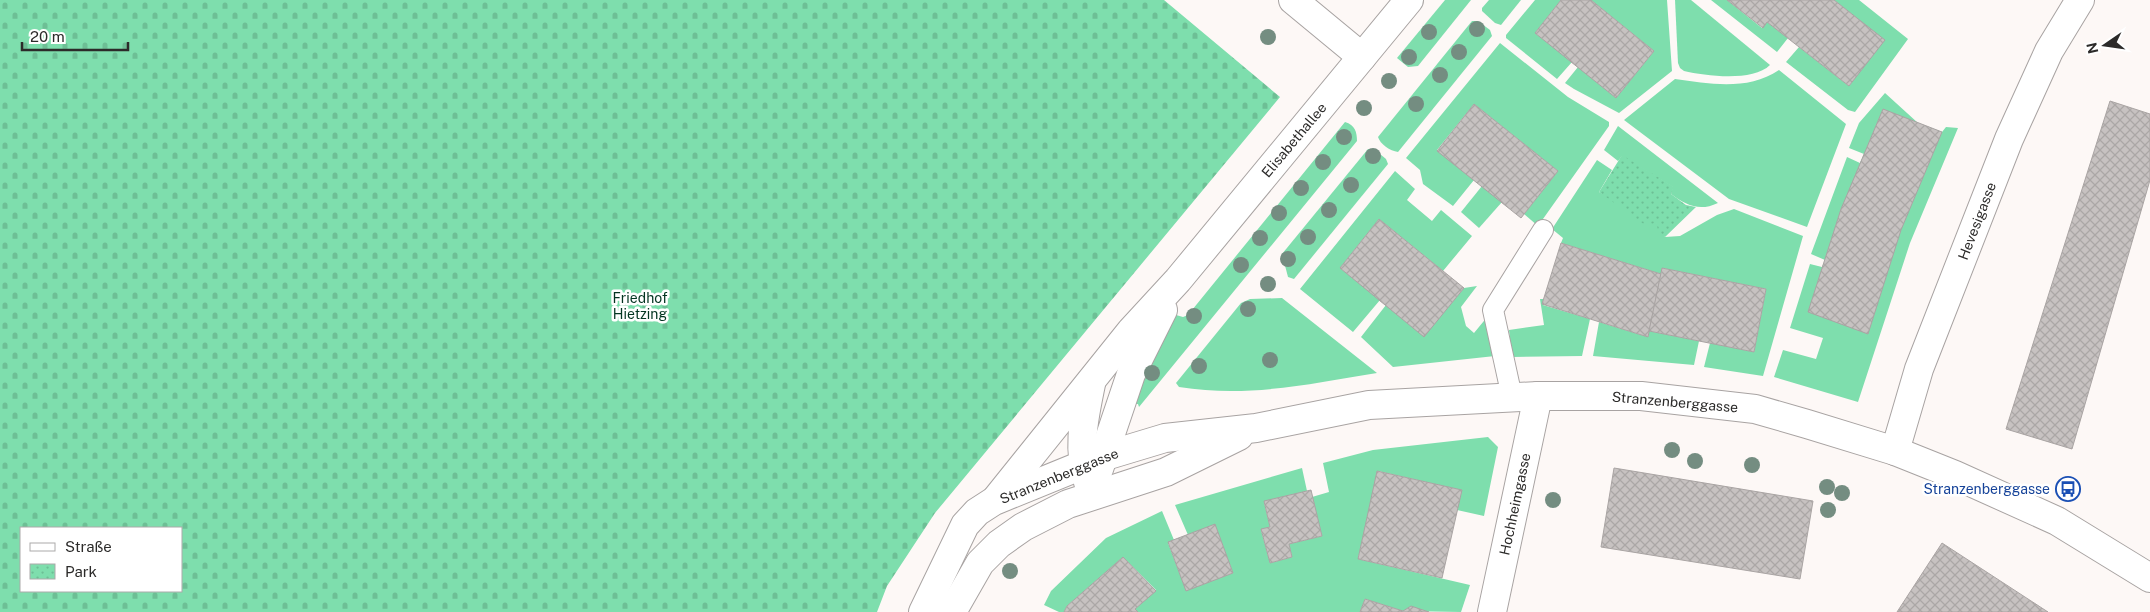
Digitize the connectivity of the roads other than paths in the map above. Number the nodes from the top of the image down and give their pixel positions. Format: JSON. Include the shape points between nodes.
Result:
{"nodes":[{"id":1,"x":1292,"y":0,"type":"edge"},
{"id":2,"x":1409,"y":0,"type":"edge"},
{"id":3,"x":2080,"y":0,"type":"edge"},
{"id":4,"x":1362,"y":57,"type":"junction"},
{"id":5,"x":1543,"y":230,"type":"dead end"},
{"id":6,"x":1178,"y":280,"type":"junction"},
{"id":7,"x":1092,"y":380,"type":"junction"},
{"id":8,"x":1525,"y":396,"type":"junction"},
{"id":9,"x":1256,"y":428,"type":"junction"},
{"id":10,"x":1895,"y":451,"type":"junction"},
{"id":11,"x":1093,"y":461,"type":"junction"},
{"id":12,"x":1092,"y":496,"type":"junction"},
{"id":13,"x":994,"y":501,"type":"junction"},
{"id":14,"x":2149,"y":573,"type":"edge"},
{"id":15,"x":923,"y":612,"type":"edge"},
{"id":16,"x":952,"y":612,"type":"edge"},
{"id":17,"x":1492,"y":612,"type":"edge"}],
"edges":[{"from":1,"to":4,"type":"street"},
{"from":2,"to":4,"type":"street","name":"Elisabethallee"},
{"from":3,"to":10,"type":"street","name":"Hevesigasse","via":[[2049,51],[2009,139],[1919,369]]},
{"from":4,"to":6,"type":"street","name":"Elisabethallee"},
{"from":5,"to":8,"type":"lane","via":[[1493,310]]},
{"from":6,"to":7,"type":"street","name":"Elisabethallee"},
{"from":6,"to":11,"type":"street","name":"Elisabethallee","via":[[1131,374]]},
{"from":7,"to":11,"type":"street","name":"Elisabethallee","via":[[1082,431]]},
{"from":7,"to":13,"type":"street","name":"Elisabethallee"},
{"from":8,"to":9,"type":"street","name":"Stranzenberggasse","via":[[1369,405]]},
{"from":8,"to":10,"type":"street","name":"Stranzenberggasse","via":[[1641,396],[1754,409]]},
{"from":8,"to":17,"type":"street","name":"Hochheimgasse"},
{"from":9,"to":11,"type":"street","name":"Stranzenberggasse","via":[[1165,438]]},
{"from":9,"to":12,"type":"street","name":"Stranzenberggasse","via":[[1166,472]]},
{"from":10,"to":14,"type":"street","name":"Stranzenberggasse","via":[[1955,474],[2057,521]]},
{"from":11,"to":12,"type":"street","name":"Elisabethallee"},
{"from":11,"to":13,"type":"street","name":"Stranzenberggasse"},
{"from":12,"to":16,"type":"street","name":"Stranzenberggasse","via":[[1068,504],[1023,527],[999,544],[980,563]]},
{"from":13,"to":15,"type":"street","name":"Stranzenberggasse","via":[[965,525]]}]}
